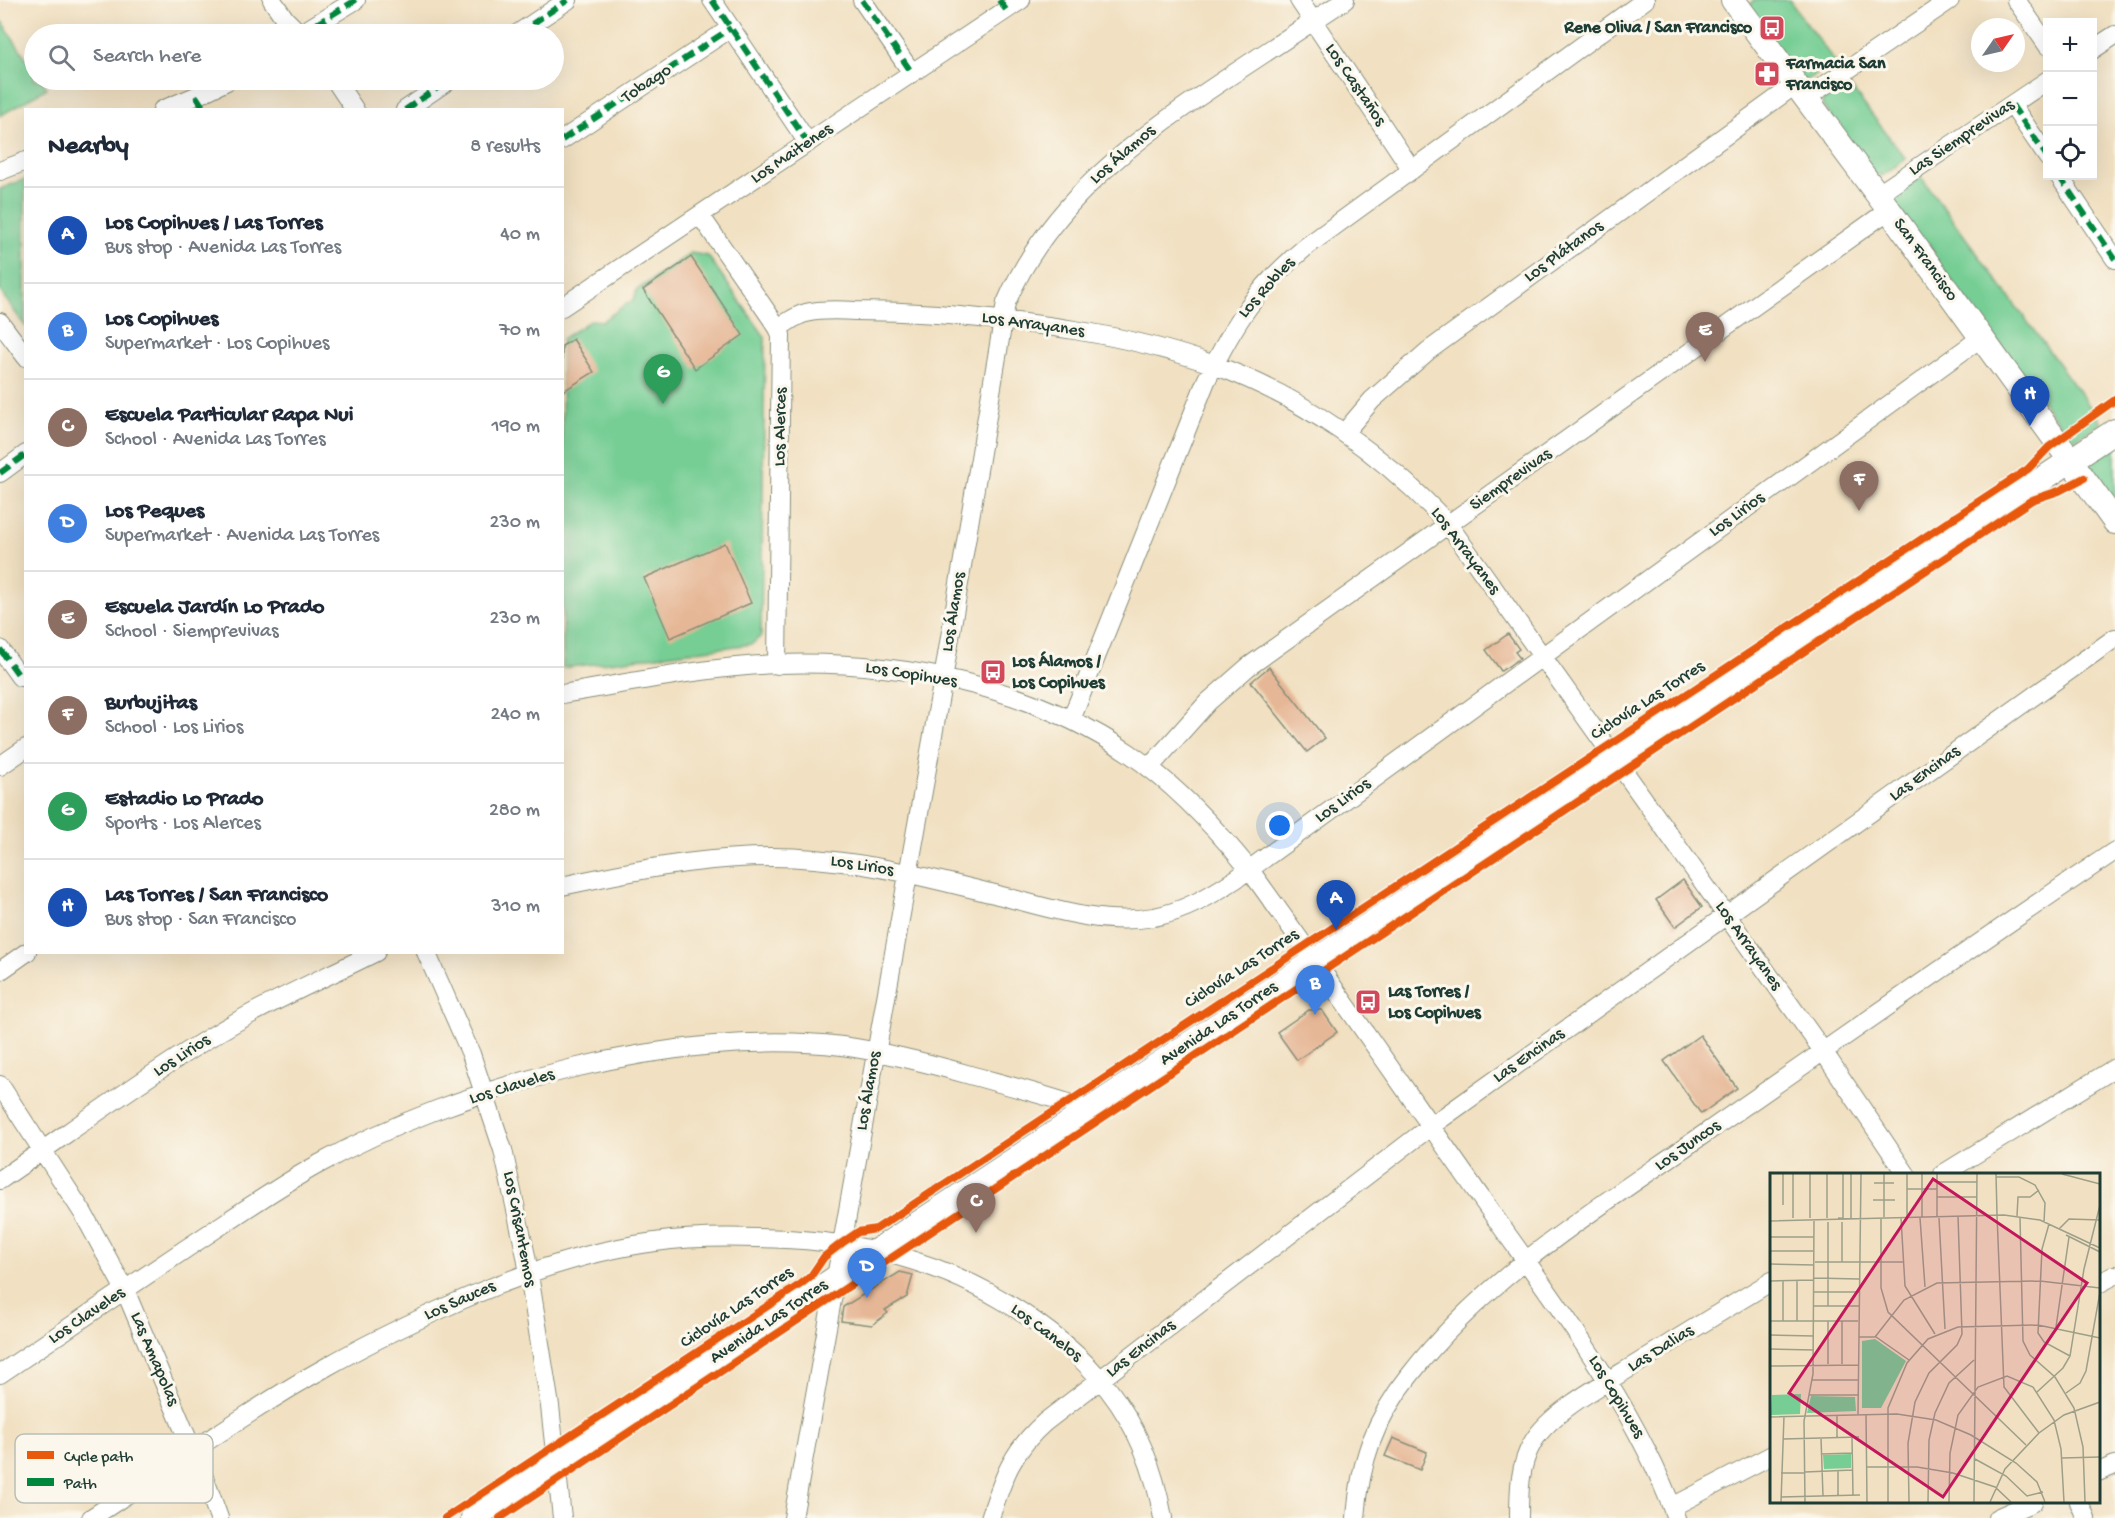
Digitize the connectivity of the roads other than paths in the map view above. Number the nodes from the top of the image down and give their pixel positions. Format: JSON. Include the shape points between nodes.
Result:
{"nodes":[{"id":1,"x":272,"y":0,"type":"edge"},
{"id":2,"x":356,"y":0,"type":"edge"},
{"id":3,"x":568,"y":0,"type":"edge"},
{"id":4,"x":712,"y":0,"type":"edge"},
{"id":5,"x":862,"y":0,"type":"edge"},
{"id":6,"x":1021,"y":0,"type":"edge"},
{"id":7,"x":1299,"y":0,"type":"edge"},
{"id":8,"x":1346,"y":0,"type":"edge"},
{"id":9,"x":1645,"y":0,"type":"edge"},
{"id":10,"x":1733,"y":0,"type":"edge"},
{"id":11,"x":1950,"y":0,"type":"edge"},
{"id":12,"x":2016,"y":0,"type":"edge"},
{"id":13,"x":1002,"y":5,"type":"edge"},
{"id":14,"x":1313,"y":21,"type":"junction"},
{"id":15,"x":290,"y":24,"type":"edge"},
{"id":16,"x":316,"y":24,"type":"edge"},
{"id":17,"x":532,"y":24,"type":"edge"},
{"id":18,"x":730,"y":28,"type":"junction"},
{"id":19,"x":2115,"y":35,"type":"edge"},
{"id":20,"x":2043,"y":39,"type":"edge"},
{"id":21,"x":2097,"y":47,"type":"edge"},
{"id":22,"x":912,"y":73,"type":"junction"},
{"id":23,"x":2043,"y":83,"type":"edge"},
{"id":24,"x":217,"y":90,"type":"edge"},
{"id":25,"x":342,"y":90,"type":"edge"},
{"id":26,"x":435,"y":90,"type":"edge"},
{"id":27,"x":1801,"y":92,"type":"junction"},
{"id":28,"x":201,"y":103,"type":"edge"},
{"id":29,"x":2012,"y":105,"type":"junction"},
{"id":30,"x":173,"y":108,"type":"edge"},
{"id":31,"x":354,"y":108,"type":"edge"},
{"id":32,"x":408,"y":108,"type":"edge"},
{"id":33,"x":564,"y":139,"type":"edge"},
{"id":34,"x":808,"y":143,"type":"junction"},
{"id":35,"x":2043,"y":151,"type":"edge"},
{"id":36,"x":24,"y":162,"type":"edge"},
{"id":37,"x":1412,"y":170,"type":"junction"},
{"id":38,"x":0,"y":171,"type":"edge"},
{"id":39,"x":2062,"y":180,"type":"edge"},
{"id":40,"x":1883,"y":203,"type":"junction"},
{"id":41,"x":699,"y":215,"type":"junction"},
{"id":42,"x":2115,"y":259,"type":"edge"},
{"id":43,"x":564,"y":306,"type":"edge"},
{"id":44,"x":1002,"y":320,"type":"junction"},
{"id":45,"x":0,"y":322,"type":"edge"},
{"id":46,"x":778,"y":328,"type":"junction"},
{"id":47,"x":1982,"y":337,"type":"junction"},
{"id":48,"x":24,"y":354,"type":"edge"},
{"id":49,"x":1214,"y":364,"type":"junction"},
{"id":50,"x":2115,"y":431,"type":"edge"},
{"id":51,"x":1344,"y":433,"type":"junction"},
{"id":52,"x":24,"y":455,"type":"edge"},
{"id":53,"x":2071,"y":460,"type":"junction"},
{"id":54,"x":0,"y":473,"type":"edge"},
{"id":55,"x":2115,"y":522,"type":"edge"},
{"id":56,"x":1448,"y":524,"type":"junction"},
{"id":57,"x":2115,"y":638,"type":"edge"},
{"id":58,"x":0,"y":649,"type":"edge"},
{"id":59,"x":1543,"y":657,"type":"junction"},
{"id":60,"x":777,"y":664,"type":"junction"},
{"id":61,"x":20,"y":677,"type":"dead end"},
{"id":62,"x":943,"y":679,"type":"junction"},
{"id":63,"x":564,"y":694,"type":"edge"},
{"id":64,"x":1071,"y":720,"type":"junction"},
{"id":65,"x":24,"y":749,"type":"edge"},
{"id":66,"x":1617,"y":761,"type":"junction"},
{"id":67,"x":0,"y":766,"type":"edge"},
{"id":68,"x":1149,"y":768,"type":"junction"},
{"id":69,"x":2115,"y":851,"type":"edge"},
{"id":70,"x":1249,"y":869,"type":"junction"},
{"id":71,"x":909,"y":873,"type":"junction"},
{"id":72,"x":564,"y":886,"type":"edge"},
{"id":73,"x":1726,"y":915,"type":"junction"},
{"id":74,"x":24,"y":954,"type":"edge"},
{"id":75,"x":372,"y":954,"type":"edge"},
{"id":76,"x":427,"y":954,"type":"edge"},
{"id":77,"x":1314,"y":961,"type":"junction"},
{"id":78,"x":0,"y":971,"type":"edge"},
{"id":79,"x":876,"y":1051,"type":"junction"},
{"id":80,"x":1823,"y":1051,"type":"junction"},
{"id":81,"x":2115,"y":1068,"type":"edge"},
{"id":82,"x":0,"y":1085,"type":"edge"},
{"id":83,"x":485,"y":1093,"type":"junction"},
{"id":84,"x":1089,"y":1110,"type":"junction"},
{"id":85,"x":1431,"y":1126,"type":"junction"},
{"id":86,"x":43,"y":1150,"type":"junction"},
{"id":87,"x":1905,"y":1173,"type":"edge"},
{"id":88,"x":1945,"y":1173,"type":"edge"},
{"id":89,"x":0,"y":1180,"type":"edge"},
{"id":90,"x":842,"y":1243,"type":"junction"},
{"id":91,"x":878,"y":1250,"type":"junction"},
{"id":92,"x":1525,"y":1260,"type":"junction"},
{"id":93,"x":529,"y":1273,"type":"junction"},
{"id":94,"x":2115,"y":1275,"type":"edge"},
{"id":95,"x":835,"y":1278,"type":"junction"},
{"id":96,"x":1770,"y":1282,"type":"edge"},
{"id":97,"x":2100,"y":1283,"type":"edge"},
{"id":98,"x":125,"y":1290,"type":"junction"},
{"id":99,"x":0,"y":1374,"type":"edge"},
{"id":100,"x":1101,"y":1379,"type":"junction"},
{"id":101,"x":1609,"y":1381,"type":"junction"},
{"id":102,"x":185,"y":1434,"type":"edge"},
{"id":103,"x":213,"y":1439,"type":"edge"},
{"id":104,"x":1770,"y":1456,"type":"edge"},
{"id":105,"x":557,"y":1463,"type":"junction"},
{"id":106,"x":2115,"y":1465,"type":"edge"},
{"id":107,"x":2100,"y":1471,"type":"edge"},
{"id":108,"x":114,"y":1503,"type":"edge"},
{"id":109,"x":213,"y":1503,"type":"edge"},
{"id":110,"x":2031,"y":1503,"type":"edge"},
{"id":111,"x":2079,"y":1503,"type":"edge"},
{"id":112,"x":1674,"y":1513,"type":"edge"},
{"id":113,"x":91,"y":1518,"type":"edge"},
{"id":114,"x":219,"y":1518,"type":"edge"},
{"id":115,"x":473,"y":1518,"type":"edge"},
{"id":116,"x":562,"y":1518,"type":"edge"},
{"id":117,"x":793,"y":1518,"type":"edge"},
{"id":118,"x":990,"y":1518,"type":"edge"},
{"id":119,"x":1163,"y":1518,"type":"edge"},
{"id":120,"x":1356,"y":1518,"type":"edge"},
{"id":121,"x":1519,"y":1518,"type":"edge"},
{"id":122,"x":1996,"y":1518,"type":"edge"},
{"id":123,"x":2086,"y":1518,"type":"edge"}],
"edges":[{"from":1,"to":15,"type":"street"},
{"from":2,"to":16,"type":"street"},
{"from":3,"to":17,"type":"street"},
{"from":4,"to":18,"type":"street"},
{"from":5,"to":22,"type":"street"},
{"from":6,"to":13,"type":"street","name":"Los Maitenes"},
{"from":7,"to":14,"type":"street","name":"Los Castaños"},
{"from":8,"to":14,"type":"street","name":"Los Álamos"},
{"from":9,"to":37,"type":"street","name":"Los Robles"},
{"from":10,"to":27,"type":"main road","name":"San Francisco"},
{"from":11,"to":27,"type":"street","name":"Los Plátanos"},
{"from":12,"to":20,"type":"street"},
{"from":13,"to":22,"type":"street","name":"Los Maitenes"},
{"from":14,"to":37,"type":"street","name":"Los Castaños"},
{"from":14,"to":44,"type":"street","name":"Los Álamos","via":[[1161,122],[1110,164],[1064,211],[1035,248],[1013,285]]},
{"from":18,"to":33,"type":"street","name":"Tobago"},
{"from":18,"to":34,"type":"street"},
{"from":19,"to":21,"type":"street"},
{"from":22,"to":34,"type":"street","name":"Los Maitenes"},
{"from":23,"to":29,"type":"street","name":"Las Siemprevivas"},
{"from":24,"to":28,"type":"street"},
{"from":25,"to":31,"type":"street"},
{"from":26,"to":32,"type":"street"},
{"from":27,"to":40,"type":"main road","name":"San Francisco"},
{"from":27,"to":51,"type":"street","name":"Los Plátanos","via":[[1428,351],[1372,400]]},
{"from":28,"to":30,"type":"street"},
{"from":29,"to":35,"type":"street"},
{"from":29,"to":40,"type":"street","name":"Las Siemprevivas"},
{"from":34,"to":41,"type":"street","name":"Los Maitenes"},
{"from":36,"to":38,"type":"street"},
{"from":37,"to":49,"type":"street","name":"Los Robles","via":[[1307,246],[1272,277],[1241,316]]},
{"from":39,"to":42,"type":"street"},
{"from":40,"to":47,"type":"main road","name":"San Francisco"},
{"from":40,"to":56,"type":"street","name":"Siemprevivas"},
{"from":41,"to":43,"type":"street","name":"Los Maitenes"},
{"from":41,"to":46,"type":"street","name":"Los Alerces"},
{"from":44,"to":46,"type":"street","name":"Los Arrayanes","via":[[836,310],[805,313]]},
{"from":44,"to":49,"type":"street","name":"Los Arrayanes","via":[[1108,336]]},
{"from":44,"to":62,"type":"street","name":"Los Álamos"},
{"from":45,"to":48,"type":"street"},
{"from":46,"to":60,"type":"street","name":"Los Alerces","via":[[782,342]]},
{"from":47,"to":53,"type":"main road","name":"San Francisco"},
{"from":47,"to":59,"type":"street","name":"Los Lirios"},
{"from":49,"to":51,"type":"street","name":"Los Arrayanes","via":[[1283,396]]},
{"from":49,"to":64,"type":"street","name":"Los Robles"},
{"from":50,"to":53,"type":"main road","name":"Avenida Las Torres"},
{"from":51,"to":56,"type":"street","name":"Los Arrayanes","via":[[1400,475]]},
{"from":52,"to":54,"type":"street"},
{"from":53,"to":55,"type":"main road","name":"San Francisco"},
{"from":53,"to":66,"type":"main road","name":"Avenida Las Torres"},
{"from":56,"to":59,"type":"street","name":"Los Arrayanes"},
{"from":56,"to":68,"type":"street","name":"Siemprevivas","via":[[1248,667],[1208,702]]},
{"from":57,"to":73,"type":"street","name":"Las Encinas"},
{"from":58,"to":61,"type":"street"},
{"from":59,"to":66,"type":"street","name":"Los Arrayanes"},
{"from":59,"to":70,"type":"street","name":"Los Lirios"},
{"from":60,"to":62,"type":"street","name":"Los Copihues","via":[[856,666]]},
{"from":60,"to":63,"type":"street","name":"Los Copihues"},
{"from":62,"to":64,"type":"street","name":"Los Copihues","via":[[1009,696]]},
{"from":62,"to":71,"type":"street","name":"Los Álamos"},
{"from":64,"to":68,"type":"street","name":"Los Copihues","via":[[1111,741]]},
{"from":65,"to":67,"type":"street"},
{"from":66,"to":73,"type":"street","name":"Los Arrayanes"},
{"from":66,"to":77,"type":"main road","name":"Avenida Las Torres"},
{"from":68,"to":70,"type":"street","name":"Los Copihues","via":[[1198,811]]},
{"from":69,"to":80,"type":"street","name":"Los Juncos"},
{"from":70,"to":71,"type":"street","name":"Los Lirios","via":[[1192,905],[1153,917],[1121,920],[1077,915]]},
{"from":70,"to":77,"type":"street","name":"Los Copihues"},
{"from":71,"to":72,"type":"street","name":"Los Lirios","via":[[813,859],[739,859],[651,869]]},
{"from":71,"to":79,"type":"street","name":"Los Álamos"},
{"from":73,"to":80,"type":"street","name":"Los Arrayanes"},
{"from":73,"to":85,"type":"street","name":"Las Encinas"},
{"from":74,"to":78,"type":"street"},
{"from":75,"to":86,"type":"street","name":"Los Lirios","via":[[211,1037]]},
{"from":76,"to":83,"type":"street","name":"Los Crisantemos"},
{"from":77,"to":84,"type":"main road","name":"Avenida Las Torres"},
{"from":77,"to":85,"type":"street","name":"Los Copihues"},
{"from":79,"to":83,"type":"street","name":"Los Claveles","via":[[802,1043],[714,1046],[617,1059]]},
{"from":79,"to":84,"type":"street","name":"Los Claveles"},
{"from":79,"to":90,"type":"street","name":"Los Álamos"},
{"from":80,"to":87,"type":"street","name":"Los Arrayanes"},
{"from":80,"to":92,"type":"street","name":"Los Juncos"},
{"from":81,"to":88,"type":"street"},
{"from":82,"to":86,"type":"street","name":"Las Amapolas"},
{"from":83,"to":93,"type":"street","name":"Los Crisantemos","via":[[505,1161]]},
{"from":83,"to":98,"type":"street","name":"Los Claveles","via":[[392,1128],[318,1164]]},
{"from":84,"to":91,"type":"main road","name":"Avenida Las Torres"},
{"from":85,"to":92,"type":"street","name":"Los Copihues"},
{"from":85,"to":100,"type":"street","name":"Las Encinas"},
{"from":86,"to":89,"type":"street","name":"Los Lirios"},
{"from":86,"to":98,"type":"street","name":"Las Amapolas"},
{"from":90,"to":91,"type":"street","name":"Los Sauces"},
{"from":90,"to":93,"type":"street","name":"Los Sauces","via":[[724,1237],[655,1242],[590,1254]]},
{"from":90,"to":95,"type":"street","name":"Los Álamos"},
{"from":91,"to":95,"type":"main road","name":"Avenida Las Torres"},
{"from":91,"to":100,"type":"street","name":"Los Canelos","via":[[926,1263],[986,1291],[1038,1324]]},
{"from":92,"to":101,"type":"street","name":"Los Copihues"},
{"from":92,"to":120,"type":"street","name":"Los Juncos","via":[[1429,1352],[1393,1398],[1365,1457]]},
{"from":93,"to":103,"type":"street","name":"Los Sauces","via":[[458,1301],[329,1365]]},
{"from":93,"to":105,"type":"street","name":"Los Crisantemos"},
{"from":94,"to":97,"type":"street"},
{"from":95,"to":105,"type":"main road","name":"Avenida Las Torres"},
{"from":95,"to":117,"type":"street","name":"Los Álamos"},
{"from":96,"to":101,"type":"street","name":"Las Dalias"},
{"from":98,"to":99,"type":"street","name":"Los Claveles"},
{"from":98,"to":102,"type":"street","name":"Las Amapolas"},
{"from":100,"to":118,"type":"street","name":"Las Encinas","via":[[1045,1422],[1020,1447],[1007,1468]]},
{"from":100,"to":119,"type":"street","name":"Los Canelos","via":[[1139,1437]]},
{"from":101,"to":112,"type":"street","name":"Los Copihues","via":[[1643,1441]]},
{"from":101,"to":121,"type":"street","name":"Las Dalias","via":[[1551,1420],[1533,1441],[1522,1470]]},
{"from":104,"to":112,"type":"street"},
{"from":105,"to":115,"type":"main road","name":"Avenida Las Torres"},
{"from":105,"to":116,"type":"street","name":"Los Crisantemos"},
{"from":106,"to":107,"type":"street"},
{"from":108,"to":113,"type":"street","name":"Los Sauces"},
{"from":109,"to":114,"type":"street","name":"Las Amapolas"},
{"from":110,"to":122,"type":"street"},
{"from":111,"to":123,"type":"street"}]}
